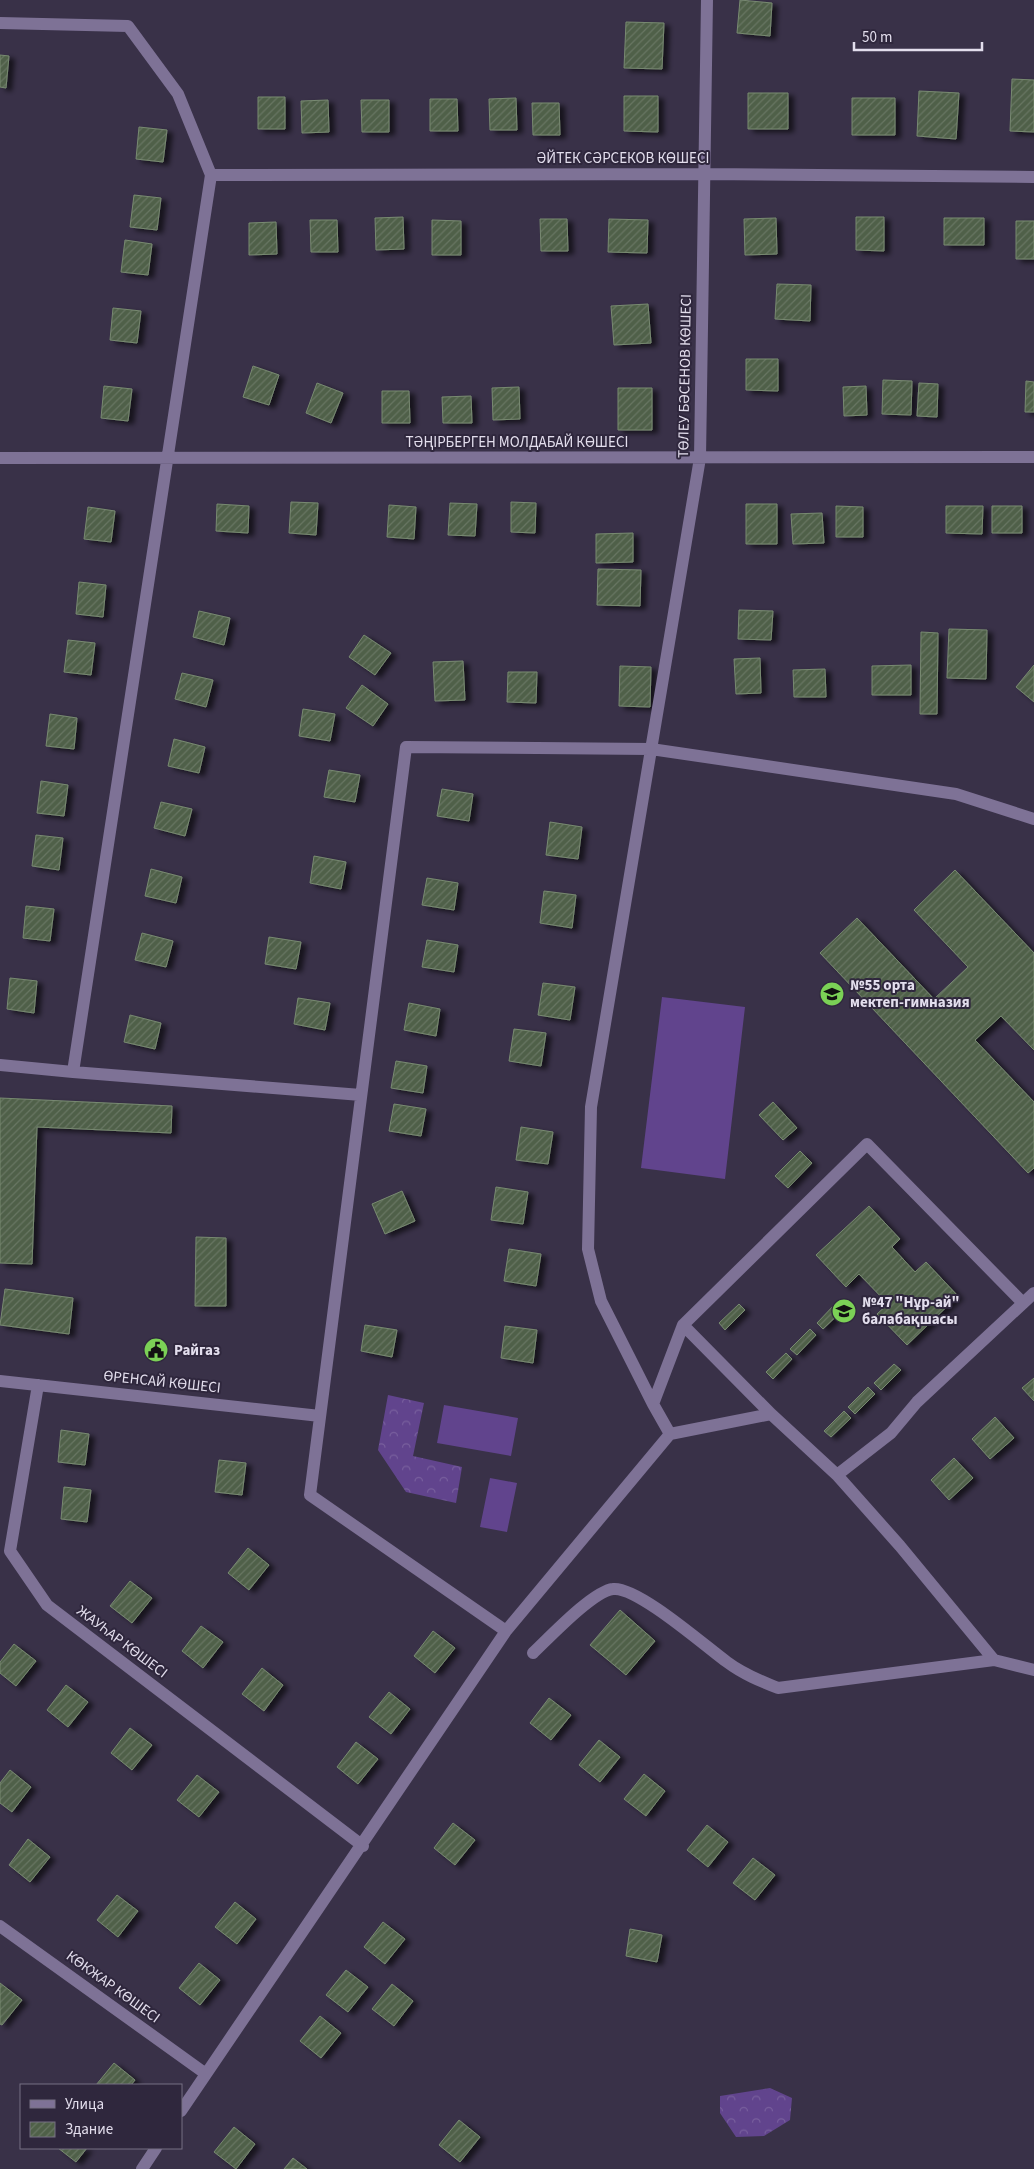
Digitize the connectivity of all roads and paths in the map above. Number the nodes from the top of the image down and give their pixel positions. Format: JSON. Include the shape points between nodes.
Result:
{"nodes":[{"id":1,"x":707,"y":0,"type":"edge"},
{"id":2,"x":0,"y":23,"type":"edge"},
{"id":3,"x":706,"y":174,"type":"junction"},
{"id":4,"x":211,"y":175,"type":"junction"},
{"id":5,"x":1034,"y":177,"type":"edge"},
{"id":6,"x":1034,"y":457,"type":"edge"},
{"id":7,"x":0,"y":458,"type":"edge"},
{"id":8,"x":700,"y":458,"type":"junction"},
{"id":9,"x":168,"y":459,"type":"junction"},
{"id":10,"x":651,"y":749,"type":"junction"},
{"id":11,"x":1034,"y":819,"type":"edge"},
{"id":12,"x":0,"y":1065,"type":"edge"},
{"id":13,"x":73,"y":1072,"type":"junction"},
{"id":14,"x":361,"y":1095,"type":"junction"},
{"id":15,"x":1034,"y":1293,"type":"edge"},
{"id":16,"x":1023,"y":1303,"type":"junction"},
{"id":17,"x":683,"y":1325,"type":"junction"},
{"id":18,"x":0,"y":1382,"type":"edge"},
{"id":19,"x":38,"y":1386,"type":"junction"},
{"id":20,"x":653,"y":1404,"type":"junction"},
{"id":21,"x":771,"y":1414,"type":"junction"},
{"id":22,"x":320,"y":1416,"type":"junction"},
{"id":23,"x":670,"y":1434,"type":"junction"},
{"id":24,"x":837,"y":1475,"type":"junction"},
{"id":25,"x":506,"y":1631,"type":"junction"},
{"id":26,"x":533,"y":1653,"type":"dead end"},
{"id":27,"x":994,"y":1660,"type":"junction"},
{"id":28,"x":1034,"y":1670,"type":"edge"},
{"id":29,"x":363,"y":1846,"type":"junction"},
{"id":30,"x":0,"y":1926,"type":"edge"},
{"id":31,"x":206,"y":2074,"type":"junction"},
{"id":32,"x":182,"y":2110,"type":"edge"},
{"id":33,"x":155,"y":2149,"type":"edge"},
{"id":34,"x":142,"y":2169,"type":"edge"}],
"edges":[{"from":1,"to":3,"type":"street","name":"ТӨЛЕУ БӘСЕНОВ КӨШЕСІ"},
{"from":2,"to":4,"type":"street","via":[[128,26],[178,94]]},
{"from":3,"to":4,"type":"street","name":"ӘЙТЕК СӘРСЕКОВ КӨШЕСІ"},
{"from":3,"to":5,"type":"street","name":"ӘЙТЕК СӘРСЕКОВ КӨШЕСІ"},
{"from":3,"to":8,"type":"street","name":"ТӨЛЕУ БӘСЕНОВ КӨШЕСІ"},
{"from":4,"to":9,"type":"street"},
{"from":6,"to":8,"type":"street","name":"ТӘҢІРБЕРГЕН МОЛДАБАЙ КӨШЕСІ"},
{"from":7,"to":9,"type":"street","name":"ТӘҢІРБЕРГЕН МОЛДАБАЙ КӨШЕСІ"},
{"from":8,"to":9,"type":"street","name":"ТӘҢІРБЕРГЕН МОЛДАБАЙ КӨШЕСІ"},
{"from":8,"to":10,"type":"street","name":"ТӨЛЕУ БӘСЕНОВ КӨШЕСІ"},
{"from":9,"to":13,"type":"street"},
{"from":10,"to":11,"type":"street","via":[[956,794]]},
{"from":10,"to":14,"type":"street","via":[[406,748]]},
{"from":10,"to":20,"type":"street","name":"ТӨЛЕУ БӘСЕНОВ КӨШЕСІ","via":[[591,1107],[588,1249],[601,1301]]},
{"from":12,"to":13,"type":"street"},
{"from":13,"to":14,"type":"street"},
{"from":14,"to":22,"type":"street"},
{"from":15,"to":16,"type":"street"},
{"from":16,"to":17,"type":"street","via":[[867,1144]]},
{"from":16,"to":24,"type":"street","via":[[917,1402],[891,1433]]},
{"from":17,"to":20,"type":"street"},
{"from":17,"to":21,"type":"street"},
{"from":18,"to":19,"type":"street","name":"ӨРЕНСАЙ КӨШЕСІ"},
{"from":19,"to":22,"type":"street","name":"ӨРЕНСАЙ КӨШЕСІ"},
{"from":19,"to":29,"type":"street","name":"ЖАУҺАР КӨШЕСІ","via":[[10,1551],[47,1605]]},
{"from":20,"to":23,"type":"street","name":"ТӨЛЕУ БӘСЕНОВ КӨШЕСІ"},
{"from":21,"to":23,"type":"street"},
{"from":21,"to":24,"type":"street"},
{"from":22,"to":25,"type":"street","via":[[310,1495]]},
{"from":23,"to":25,"type":"street"},
{"from":24,"to":27,"type":"street"},
{"from":25,"to":29,"type":"street"},
{"from":26,"to":27,"type":"street","via":[[587,1602],[612,1589],[629,1591],[728,1663],[753,1679],[778,1688]]},
{"from":27,"to":28,"type":"street"},
{"from":29,"to":31,"type":"street"},
{"from":30,"to":31,"type":"street","name":"КӨКЖАР КӨШЕСІ"},
{"from":31,"to":32,"type":"street"},
{"from":33,"to":34,"type":"street"}]}
